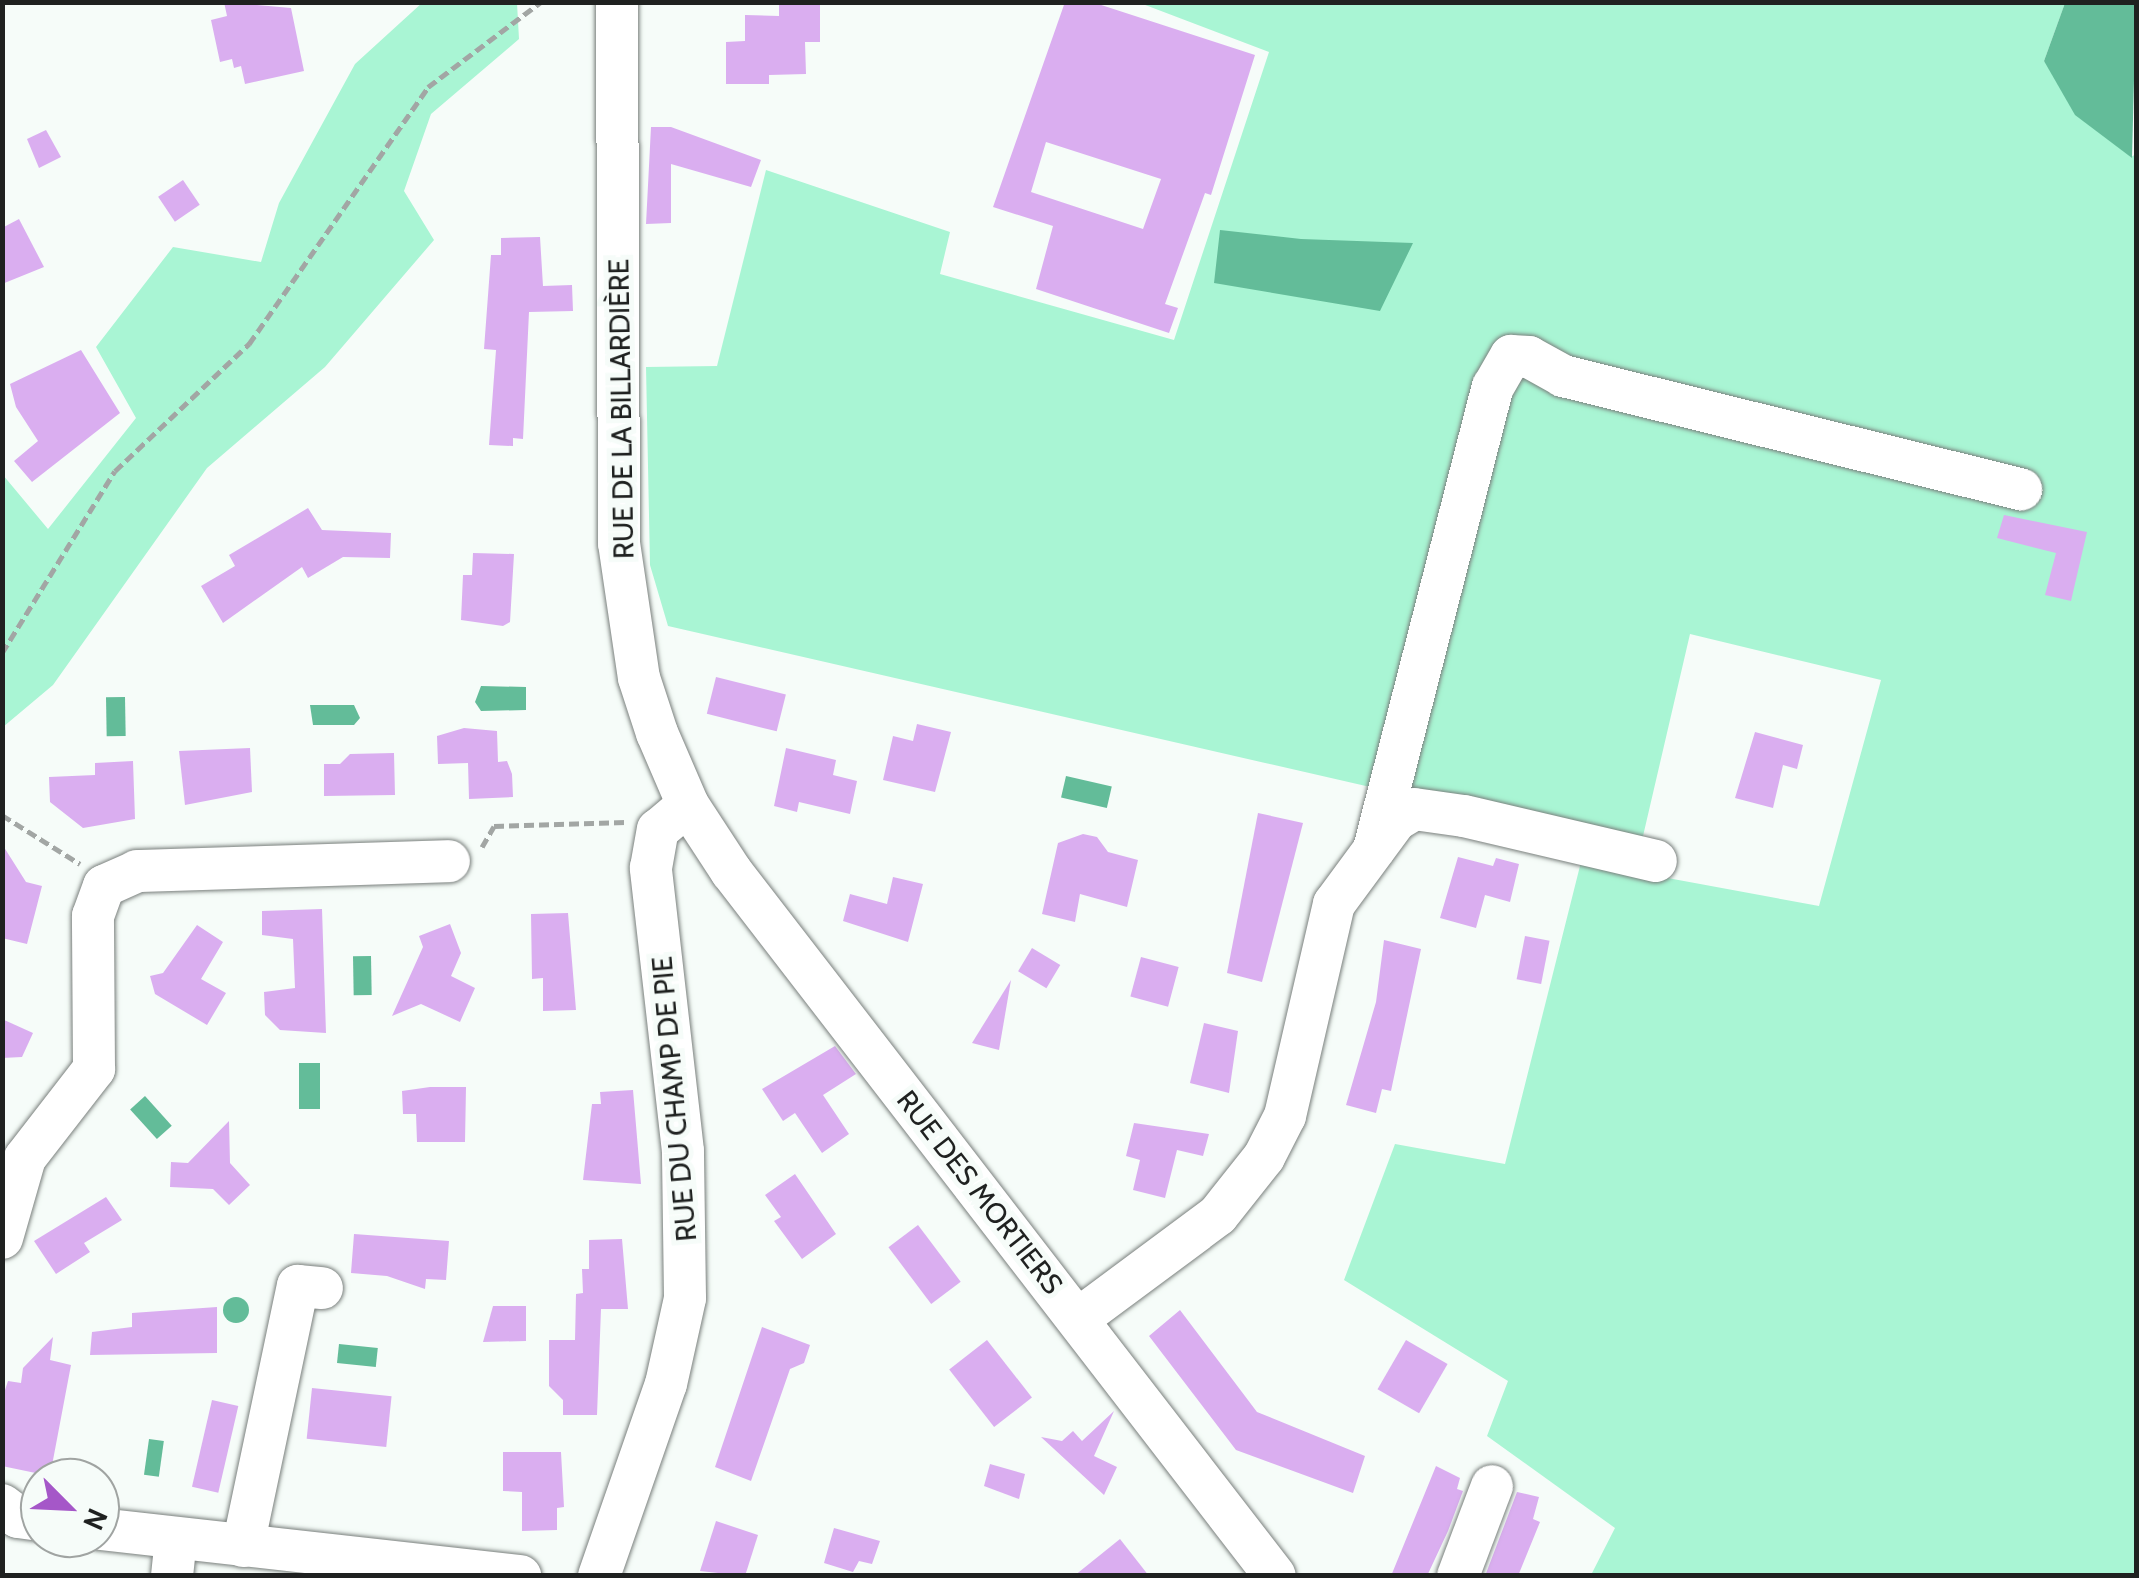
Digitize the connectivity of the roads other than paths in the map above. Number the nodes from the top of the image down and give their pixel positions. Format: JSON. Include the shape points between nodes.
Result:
{"nodes":[{"id":1,"x":616,"y":2,"type":"edge"},
{"id":2,"x":2021,"y":490,"type":"dead end"},
{"id":3,"x":673,"y":818,"type":"junction"},
{"id":4,"x":1374,"y":849,"type":"junction"},
{"id":5,"x":449,"y":861,"type":"road end"},
{"id":6,"x":1656,"y":861,"type":"dead end"},
{"id":7,"x":2,"y":1238,"type":"edge"},
{"id":8,"x":322,"y":1288,"type":"dead end"},
{"id":9,"x":1078,"y":1319,"type":"junction"},
{"id":10,"x":1492,"y":1486,"type":"dead end"},
{"id":11,"x":120,"y":1537,"type":"edge"},
{"id":12,"x":243,"y":1546,"type":"junction"},
{"id":13,"x":174,"y":1558,"type":"edge"},
{"id":14,"x":520,"y":1576,"type":"edge"},
{"id":15,"x":599,"y":1576,"type":"edge"},
{"id":16,"x":1275,"y":1576,"type":"edge"},
{"id":17,"x":1458,"y":1576,"type":"edge"}],
"edges":[{"from":1,"to":3,"type":"street","name":"RUE DE LA BILLARDIÈRE","via":[[620,544],[639,678]]},
{"from":2,"to":4,"type":"street","via":[[1563,376],[1529,357],[1511,356],[1493,387]]},
{"from":3,"to":9,"type":"street","name":"RUE DES MORTIERS","via":[[732,871]]},
{"from":3,"to":15,"type":"street","name":"RUE DU CHAMP DE PIE","via":[[651,868],[683,1151],[685,1298],[666,1384]]},
{"from":4,"to":6,"type":"street","via":[[1414,809]]},
{"from":4,"to":9,"type":"street","via":[[1334,904],[1285,1116],[1264,1157],[1218,1216]]},
{"from":5,"to":7,"type":"street","via":[[137,871],[104,886],[93,916],[94,1069],[26,1158]]},
{"from":8,"to":12,"type":"street","via":[[298,1286]]},
{"from":9,"to":16,"type":"street","name":"RUE DES MORTIERS"},
{"from":10,"to":17,"type":"street"},
{"from":11,"to":13,"type":"street"},
{"from":12,"to":13,"type":"street"},
{"from":12,"to":14,"type":"street"}]}
